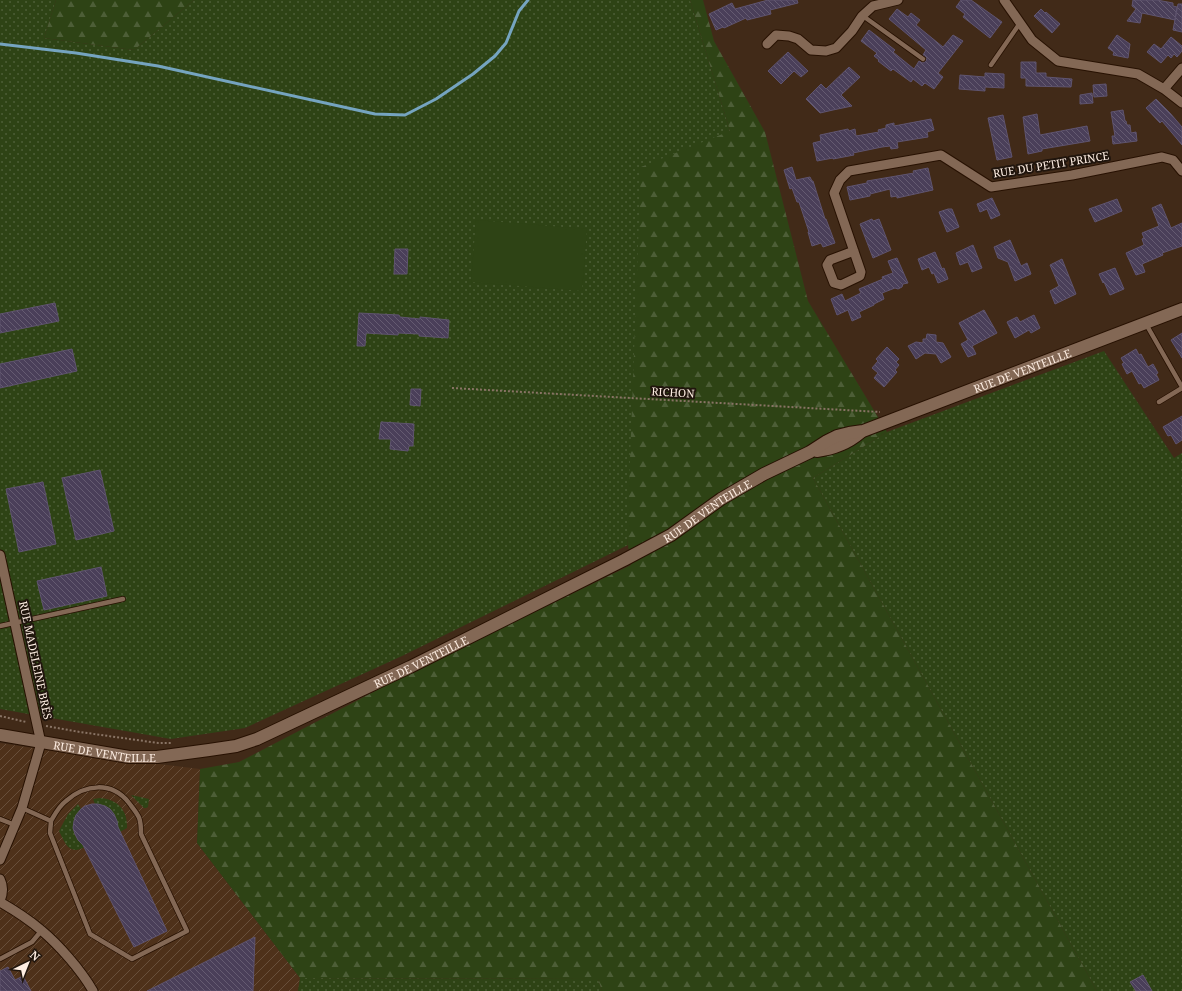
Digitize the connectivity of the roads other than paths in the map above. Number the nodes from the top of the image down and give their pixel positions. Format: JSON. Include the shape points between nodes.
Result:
{"nodes":[{"id":1,"x":898,"y":0,"type":"edge"},
{"id":2,"x":1004,"y":0,"type":"edge"},
{"id":3,"x":862,"y":16,"type":"junction"},
{"id":4,"x":1020,"y":23,"type":"junction"},
{"id":5,"x":767,"y":44,"type":"dead end"},
{"id":6,"x":923,"y":59,"type":"dead end"},
{"id":7,"x":991,"y":65,"type":"dead end"},
{"id":8,"x":1182,"y":68,"type":"edge"},
{"id":9,"x":1164,"y":89,"type":"junction"},
{"id":10,"x":1182,"y":103,"type":"edge"},
{"id":11,"x":1182,"y":171,"type":"edge"},
{"id":12,"x":854,"y":251,"type":"dead end"},
{"id":13,"x":1182,"y":309,"type":"edge"},
{"id":14,"x":1146,"y":322,"type":"junction"},
{"id":15,"x":1182,"y":387,"type":"edge"},
{"id":16,"x":1159,"y":402,"type":"dead end"},
{"id":17,"x":0,"y":555,"type":"edge"},
{"id":18,"x":123,"y":599,"type":"dead end"},
{"id":19,"x":15,"y":622,"type":"junction"},
{"id":20,"x":0,"y":626,"type":"edge"},
{"id":21,"x":0,"y":735,"type":"edge"},
{"id":22,"x":41,"y":742,"type":"junction"},
{"id":23,"x":22,"y":808,"type":"junction"},
{"id":24,"x":0,"y":819,"type":"edge"},
{"id":25,"x":51,"y":821,"type":"junction"},
{"id":26,"x":15,"y":825,"type":"junction"},
{"id":27,"x":0,"y":860,"type":"edge"},
{"id":28,"x":0,"y":879,"type":"edge"},
{"id":29,"x":0,"y":902,"type":"edge"},
{"id":30,"x":42,"y":930,"type":"junction"},
{"id":31,"x":0,"y":959,"type":"edge"},
{"id":32,"x":94,"y":991,"type":"edge"}],
"edges":[{"from":1,"to":3,"type":"street","via":[[873,6]]},
{"from":2,"to":4,"type":"street"},
{"from":3,"to":5,"type":"street","via":[[836,48],[811,50],[798,39],[776,35]]},
{"from":3,"to":6,"type":"lane"},
{"from":4,"to":7,"type":"lane"},
{"from":4,"to":9,"type":"street","via":[[1032,40],[1058,61],[1138,74]]},
{"from":8,"to":9,"type":"street"},
{"from":9,"to":10,"type":"street"},
{"from":11,"to":12,"type":"street","name":"RUE DU PETIT PRINCE","via":[[1173,160],[1162,156],[1072,175],[991,187],[941,155],[849,171],[840,180],[834,193]]},
{"from":13,"to":14,"type":"street","name":"RUE DE VENTEILLE"},
{"from":14,"to":15,"type":"lane"},
{"from":14,"to":22,"type":"street","name":"RUE DE VENTEILLE","via":[[889,421],[862,432],[841,445],[810,452],[764,474],[721,499],[671,535],[624,560],[410,667],[257,739],[236,746],[157,757],[129,757]]},
{"from":15,"to":16,"type":"lane"},
{"from":17,"to":19,"type":"street","name":"RUE MADELEINE BRÈS"},
{"from":18,"to":19,"type":"lane"},
{"from":19,"to":20,"type":"lane"},
{"from":19,"to":22,"type":"street","name":"RUE MADELEINE BRÈS"},
{"from":21,"to":22,"type":"street","name":"RUE DE VENTEILLE"},
{"from":22,"to":23,"type":"street","name":"RUE MADELEINE BRÈS"},
{"from":23,"to":25,"type":"lane"},
{"from":23,"to":26,"type":"street","name":"RUE MADELEINE BRÈS"},
{"from":24,"to":26,"type":"lane"},
{"from":25,"to":25,"type":"lane","via":[[50,832],[90,934],[132,959],[187,931],[141,834],[141,819],[126,799],[115,790],[103,787],[77,793],[65,801]]},
{"from":26,"to":27,"type":"street","name":"RUE MADELEINE BRÈS"},
{"from":28,"to":29,"type":"street","via":[[3,889]]},
{"from":29,"to":30,"type":"street"},
{"from":30,"to":31,"type":"lane","via":[[32,942]]},
{"from":30,"to":32,"type":"street","via":[[72,961]]}]}
